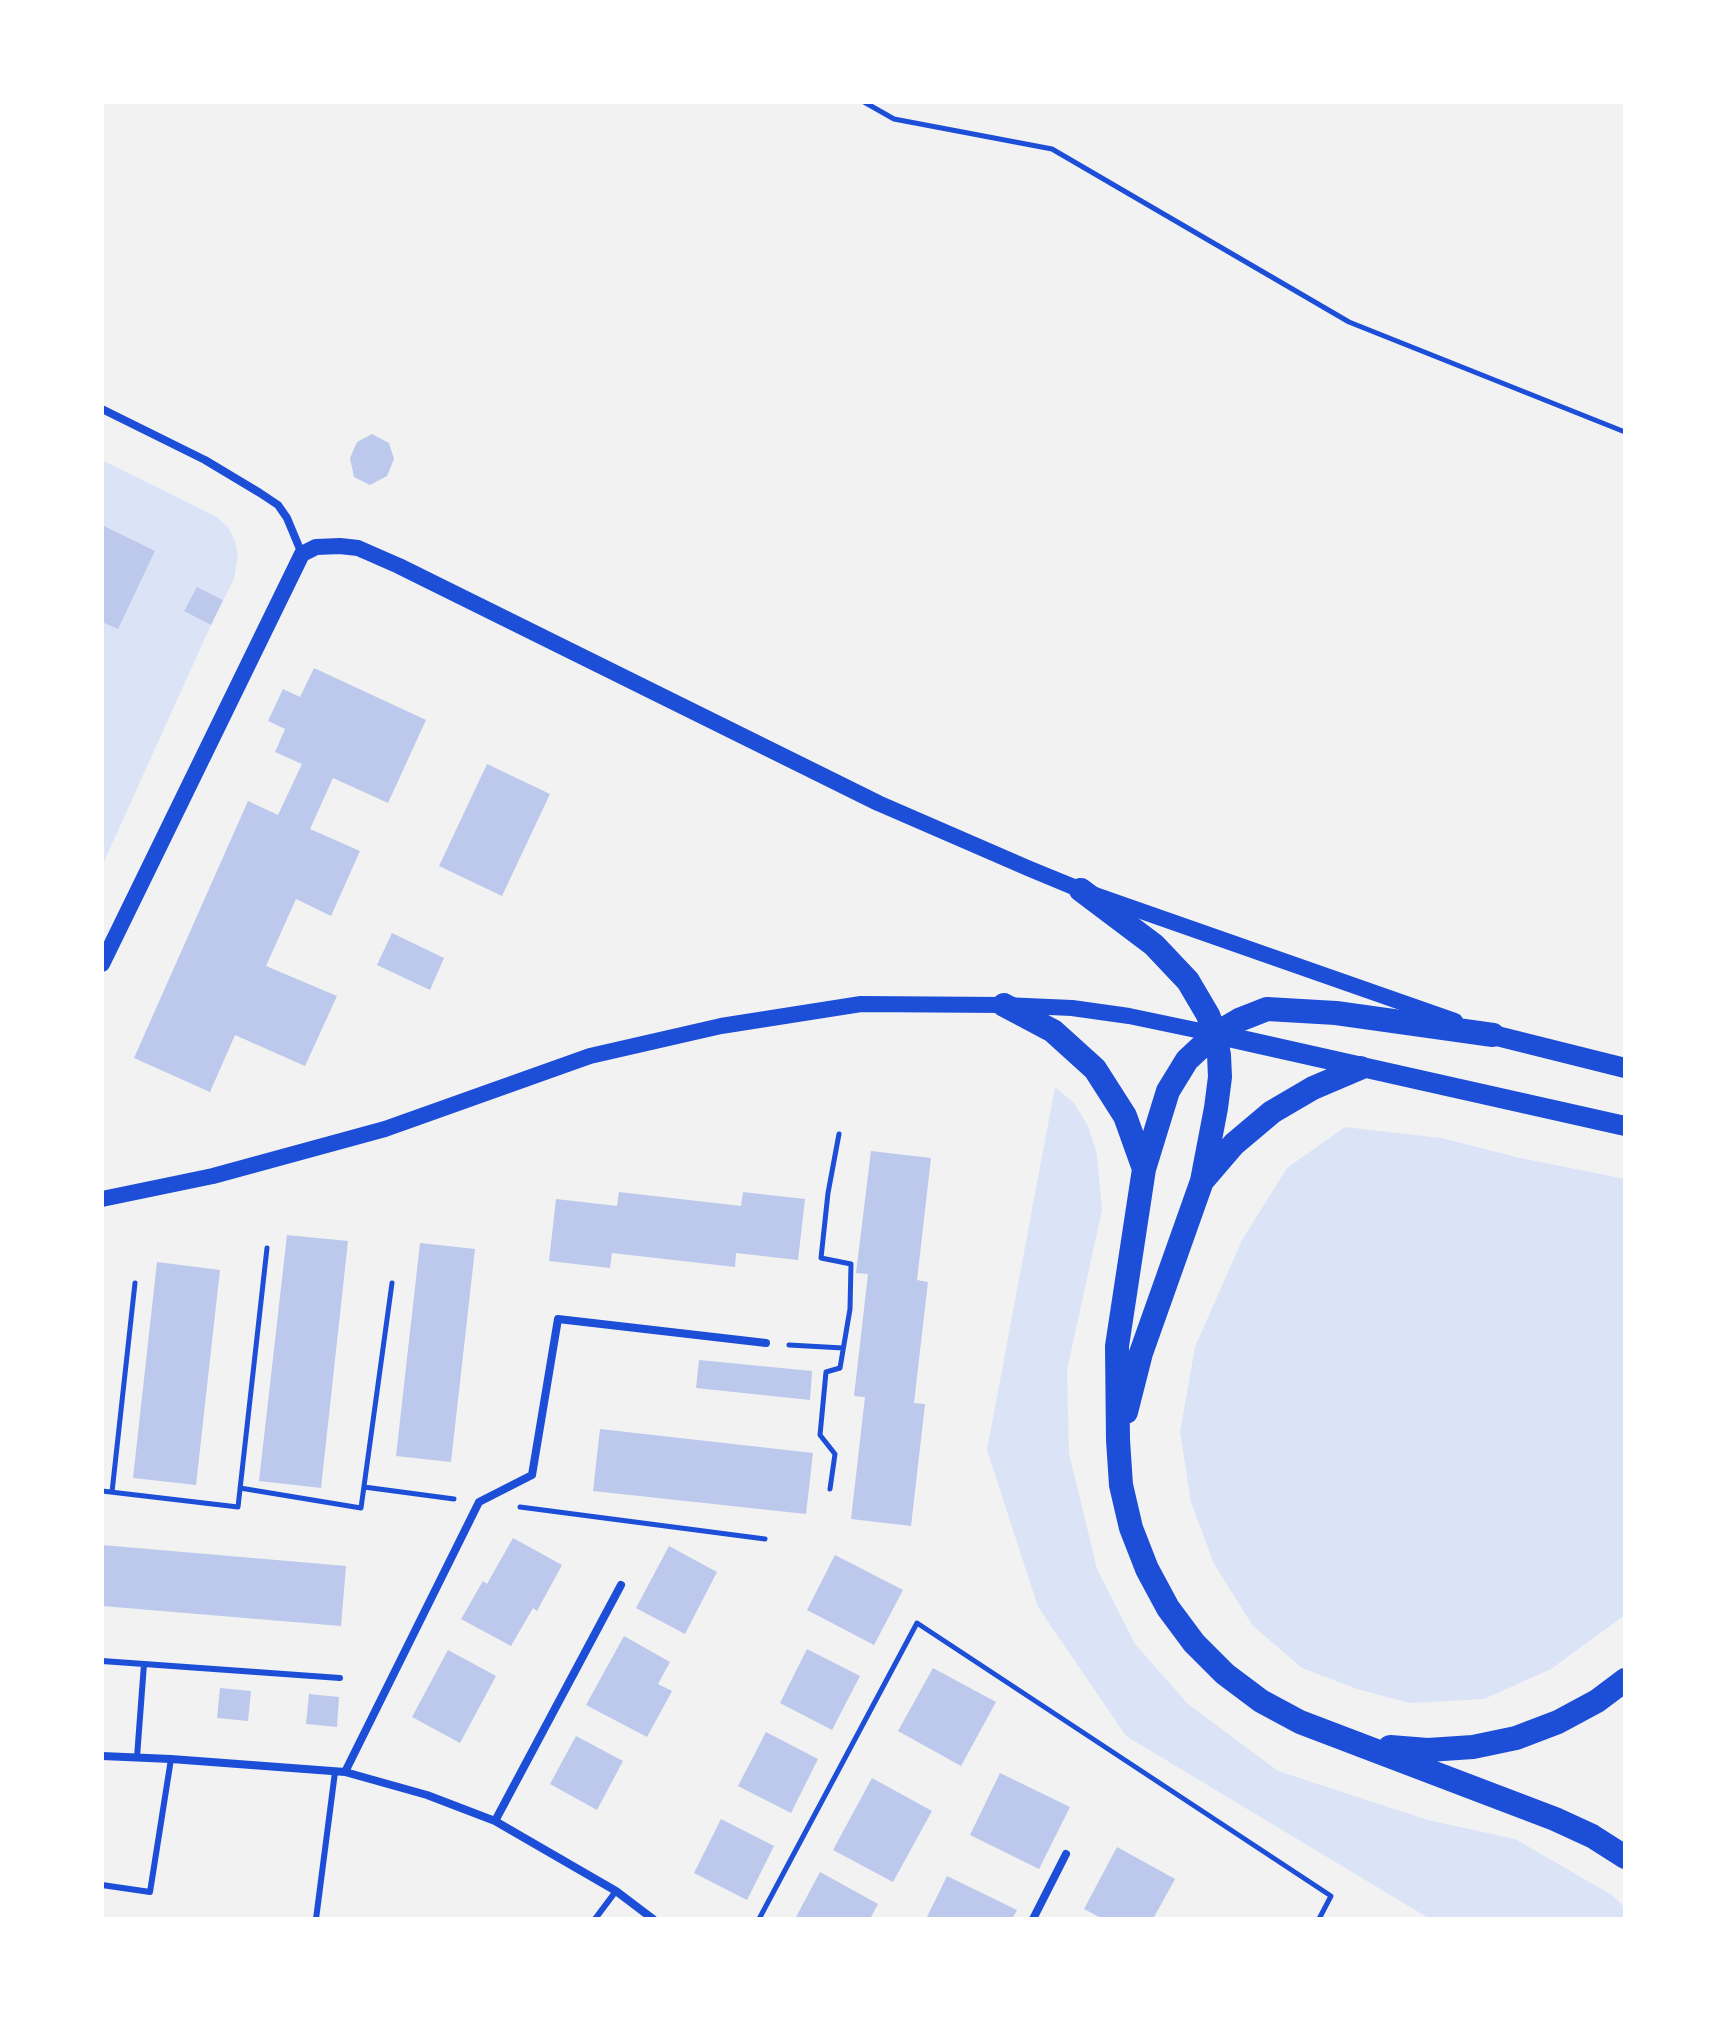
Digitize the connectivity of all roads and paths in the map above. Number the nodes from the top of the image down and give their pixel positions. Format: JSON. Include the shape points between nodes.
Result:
{"nodes":[{"id":1,"x":864,"y":102,"type":"edge"},
{"id":2,"x":102,"y":409,"type":"edge"},
{"id":3,"x":1625,"y":432,"type":"edge"},
{"id":4,"x":302,"y":554,"type":"junction"},
{"id":5,"x":1081,"y":890,"type":"junction"},
{"id":6,"x":102,"y":964,"type":"edge"},
{"id":7,"x":1004,"y":1005,"type":"junction"},
{"id":8,"x":1215,"y":1034,"type":"junction"},
{"id":9,"x":1493,"y":1035,"type":"junction"},
{"id":10,"x":1360,"y":1068,"type":"junction"},
{"id":11,"x":1625,"y":1068,"type":"edge"},
{"id":12,"x":1625,"y":1126,"type":"edge"},
{"id":13,"x":839,"y":1134,"type":"dead end"},
{"id":14,"x":1144,"y":1169,"type":"junction"},
{"id":15,"x":1202,"y":1181,"type":"junction"},
{"id":16,"x":105,"y":1197,"type":"edge"},
{"id":17,"x":267,"y":1248,"type":"dead end"},
{"id":18,"x":135,"y":1283,"type":"dead end"},
{"id":19,"x":392,"y":1283,"type":"dead end"},
{"id":20,"x":766,"y":1343,"type":"joint"},
{"id":21,"x":843,"y":1348,"type":"junction"},
{"id":22,"x":1118,"y":1440,"type":"junction"},
{"id":23,"x":364,"y":1487,"type":"junction"},
{"id":24,"x":240,"y":1488,"type":"junction"},
{"id":25,"x":830,"y":1489,"type":"dead end"},
{"id":26,"x":102,"y":1491,"type":"edge"},
{"id":27,"x":112,"y":1492,"type":"junction"},
{"id":28,"x":479,"y":1502,"type":"junction"},
{"id":29,"x":765,"y":1539,"type":"dead end"},
{"id":30,"x":621,"y":1585,"type":"dead end"},
{"id":31,"x":102,"y":1661,"type":"edge"},
{"id":32,"x":144,"y":1664,"type":"junction"},
{"id":33,"x":340,"y":1678,"type":"dead end"},
{"id":34,"x":1625,"y":1680,"type":"edge"},
{"id":35,"x":1341,"y":1737,"type":"junction"},
{"id":36,"x":102,"y":1756,"type":"edge"},
{"id":37,"x":137,"y":1757,"type":"junction"},
{"id":38,"x":171,"y":1759,"type":"junction"},
{"id":39,"x":340,"y":1772,"type":"junction"},
{"id":40,"x":495,"y":1821,"type":"junction"},
{"id":41,"x":1066,"y":1854,"type":"dead end"},
{"id":42,"x":1625,"y":1857,"type":"edge"},
{"id":43,"x":102,"y":1885,"type":"edge"},
{"id":44,"x":616,"y":1891,"type":"junction"},
{"id":45,"x":316,"y":1919,"type":"edge"},
{"id":46,"x":595,"y":1919,"type":"edge"},
{"id":47,"x":653,"y":1919,"type":"edge"},
{"id":48,"x":759,"y":1919,"type":"edge"},
{"id":49,"x":1033,"y":1919,"type":"edge"},
{"id":50,"x":1319,"y":1919,"type":"edge"}],
"edges":[{"from":1,"to":3,"type":"path","via":[[894,119],[1052,149],[1349,322]]},
{"from":2,"to":4,"type":"street","via":[[205,460],[278,505]]},
{"from":4,"to":5,"type":"main road","via":[[324,545],[373,554],[878,803]]},
{"from":4,"to":6,"type":"main road"},
{"from":5,"to":8,"type":"highway","via":[[1170,961],[1200,997]]},
{"from":5,"to":9,"type":"main road"},
{"from":7,"to":8,"type":"main road","via":[[1072,1008]]},
{"from":7,"to":14,"type":"highway","via":[[1053,1031],[1095,1069],[1125,1116]]},
{"from":7,"to":16,"type":"main road","via":[[861,1004],[721,1026],[590,1056],[385,1129],[213,1176]]},
{"from":8,"to":9,"type":"highway","via":[[1267,1009]]},
{"from":8,"to":10,"type":"main road"},
{"from":8,"to":14,"type":"highway","via":[[1187,1060],[1168,1091]]},
{"from":8,"to":15,"type":"highway","via":[[1220,1077]]},
{"from":9,"to":11,"type":"main road"},
{"from":10,"to":12,"type":"main road"},
{"from":10,"to":15,"type":"highway","via":[[1272,1112]]},
{"from":13,"to":21,"type":"path","via":[[821,1258],[851,1264]]},
{"from":14,"to":22,"type":"highway","via":[[1117,1346]]},
{"from":15,"to":22,"type":"highway","via":[[1141,1353]]},
{"from":17,"to":24,"type":"path"},
{"from":18,"to":27,"type":"path"},
{"from":19,"to":23,"type":"path"},
{"from":20,"to":21,"type":"path"},
{"from":20,"to":28,"type":"street","via":[[558,1319],[532,1475]]},
{"from":21,"to":25,"type":"path","via":[[840,1368],[826,1372],[820,1435],[835,1454]]},
{"from":22,"to":35,"type":"highway","via":[[1131,1528],[1168,1608],[1194,1643],[1261,1701]]},
{"from":23,"to":24,"type":"path","via":[[361,1508]]},
{"from":23,"to":28,"type":"path"},
{"from":24,"to":27,"type":"path","via":[[238,1507]]},
{"from":26,"to":27,"type":"path"},
{"from":28,"to":29,"type":"path"},
{"from":28,"to":39,"type":"street"},
{"from":30,"to":40,"type":"street"},
{"from":31,"to":32,"type":"lane"},
{"from":32,"to":33,"type":"lane"},
{"from":32,"to":37,"type":"lane"},
{"from":34,"to":35,"type":"highway","via":[[1558,1722],[1473,1747],[1384,1747]]},
{"from":35,"to":42,"type":"highway","via":[[1555,1819]]},
{"from":36,"to":37,"type":"street"},
{"from":37,"to":38,"type":"street"},
{"from":38,"to":39,"type":"street"},
{"from":38,"to":43,"type":"lane","via":[[150,1892]]},
{"from":39,"to":40,"type":"street","via":[[427,1795]]},
{"from":39,"to":45,"type":"lane"},
{"from":40,"to":44,"type":"street"},
{"from":41,"to":49,"type":"street"},
{"from":44,"to":46,"type":"lane"},
{"from":44,"to":47,"type":"street"},
{"from":48,"to":50,"type":"path","via":[[917,1623],[1331,1896]]}]}
